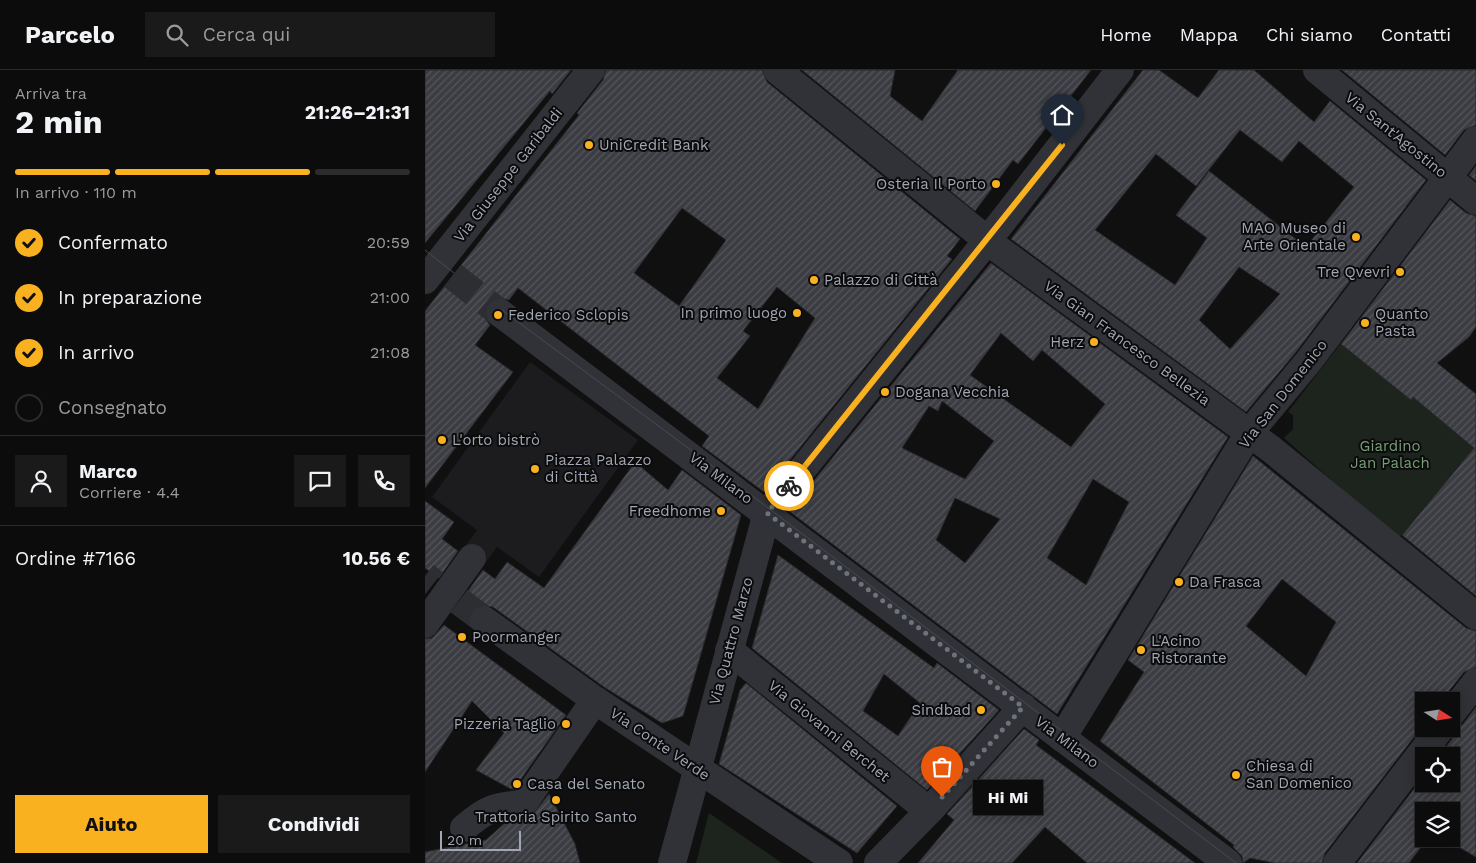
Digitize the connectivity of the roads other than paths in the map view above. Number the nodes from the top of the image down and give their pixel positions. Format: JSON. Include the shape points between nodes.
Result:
{"nodes":[{"id":1,"x":591,"y":70,"type":"edge"},
{"id":2,"x":777,"y":70,"type":"edge"},
{"id":3,"x":1120,"y":70,"type":"edge"},
{"id":4,"x":1317,"y":70,"type":"edge"},
{"id":5,"x":1476,"y":140,"type":"edge"},
{"id":6,"x":1448,"y":178,"type":"junction"},
{"id":7,"x":1476,"y":201,"type":"edge"},
{"id":8,"x":987,"y":240,"type":"junction"},
{"id":9,"x":435,"y":269,"type":"edge"},
{"id":10,"x":500,"y":313,"type":"tunnel mouth"},
{"id":11,"x":1249,"y":433,"type":"junction"},
{"id":12,"x":767,"y":513,"type":"junction"},
{"id":13,"x":473,"y":558,"type":"dead end"},
{"id":14,"x":1476,"y":616,"type":"edge"},
{"id":15,"x":484,"y":620,"type":"tunnel mouth"},
{"id":16,"x":425,"y":624,"type":"edge"},
{"id":17,"x":729,"y":650,"type":"junction"},
{"id":18,"x":1476,"y":682,"type":"edge"},
{"id":19,"x":595,"y":700,"type":"junction"},
{"id":20,"x":1460,"y":702,"type":"edge"},
{"id":21,"x":1023,"y":707,"type":"junction"},
{"id":22,"x":1062,"y":738,"type":"junction"},
{"id":23,"x":1433,"y":738,"type":"edge"},
{"id":24,"x":697,"y":769,"type":"junction"},
{"id":25,"x":929,"y":811,"type":"junction"},
{"id":26,"x":464,"y":828,"type":"dead end"},
{"id":27,"x":883,"y":861,"type":"edge"},
{"id":28,"x":672,"y":863,"type":"edge"},
{"id":29,"x":839,"y":863,"type":"edge"},
{"id":30,"x":1228,"y":863,"type":"edge"},
{"id":31,"x":1337,"y":863,"type":"edge"}],
"edges":[{"from":1,"to":9,"type":"street","name":"Via Giuseppe Garibaldi"},
{"from":2,"to":8,"type":"street","name":"Via Gian Francesco Bellezia"},
{"from":3,"to":8,"type":"street"},
{"from":4,"to":6,"type":"street","name":"Via Sant'Agostino"},
{"from":5,"to":6,"type":"street","name":"Via San Domenico"},
{"from":6,"to":7,"type":"street","name":"Via Sant'Agostino"},
{"from":6,"to":11,"type":"street","name":"Via San Domenico","via":[[1308,362]]},
{"from":8,"to":11,"type":"street","name":"Via Gian Francesco Bellezia"},
{"from":8,"to":12,"type":"street"},
{"from":10,"to":12,"type":"street","name":"Via Milano"},
{"from":11,"to":14,"type":"street","name":"Via Gian Francesco Bellezia"},
{"from":11,"to":22,"type":"street","name":"Via San Domenico"},
{"from":12,"to":17,"type":"street","name":"Via Quattro Marzo"},
{"from":12,"to":21,"type":"street","name":"Via Milano"},
{"from":13,"to":16,"type":"street"},
{"from":15,"to":19,"type":"street","name":"Via Conte Verde"},
{"from":17,"to":24,"type":"street","name":"Via Quattro Marzo"},
{"from":17,"to":25,"type":"street","name":"Via Giovanni Berchet"},
{"from":18,"to":20,"type":"street"},
{"from":19,"to":24,"type":"street","name":"Via Conte Verde"},
{"from":19,"to":26,"type":"street","via":[[523,804],[498,806]]},
{"from":21,"to":22,"type":"street","name":"Via Milano"},
{"from":21,"to":25,"type":"street"},
{"from":22,"to":30,"type":"street","name":"Via Milano"},
{"from":23,"to":31,"type":"street"},
{"from":24,"to":28,"type":"street","name":"Via Quattro Marzo"},
{"from":24,"to":29,"type":"street","name":"Via Conte Verde"},
{"from":25,"to":27,"type":"street"}]}
